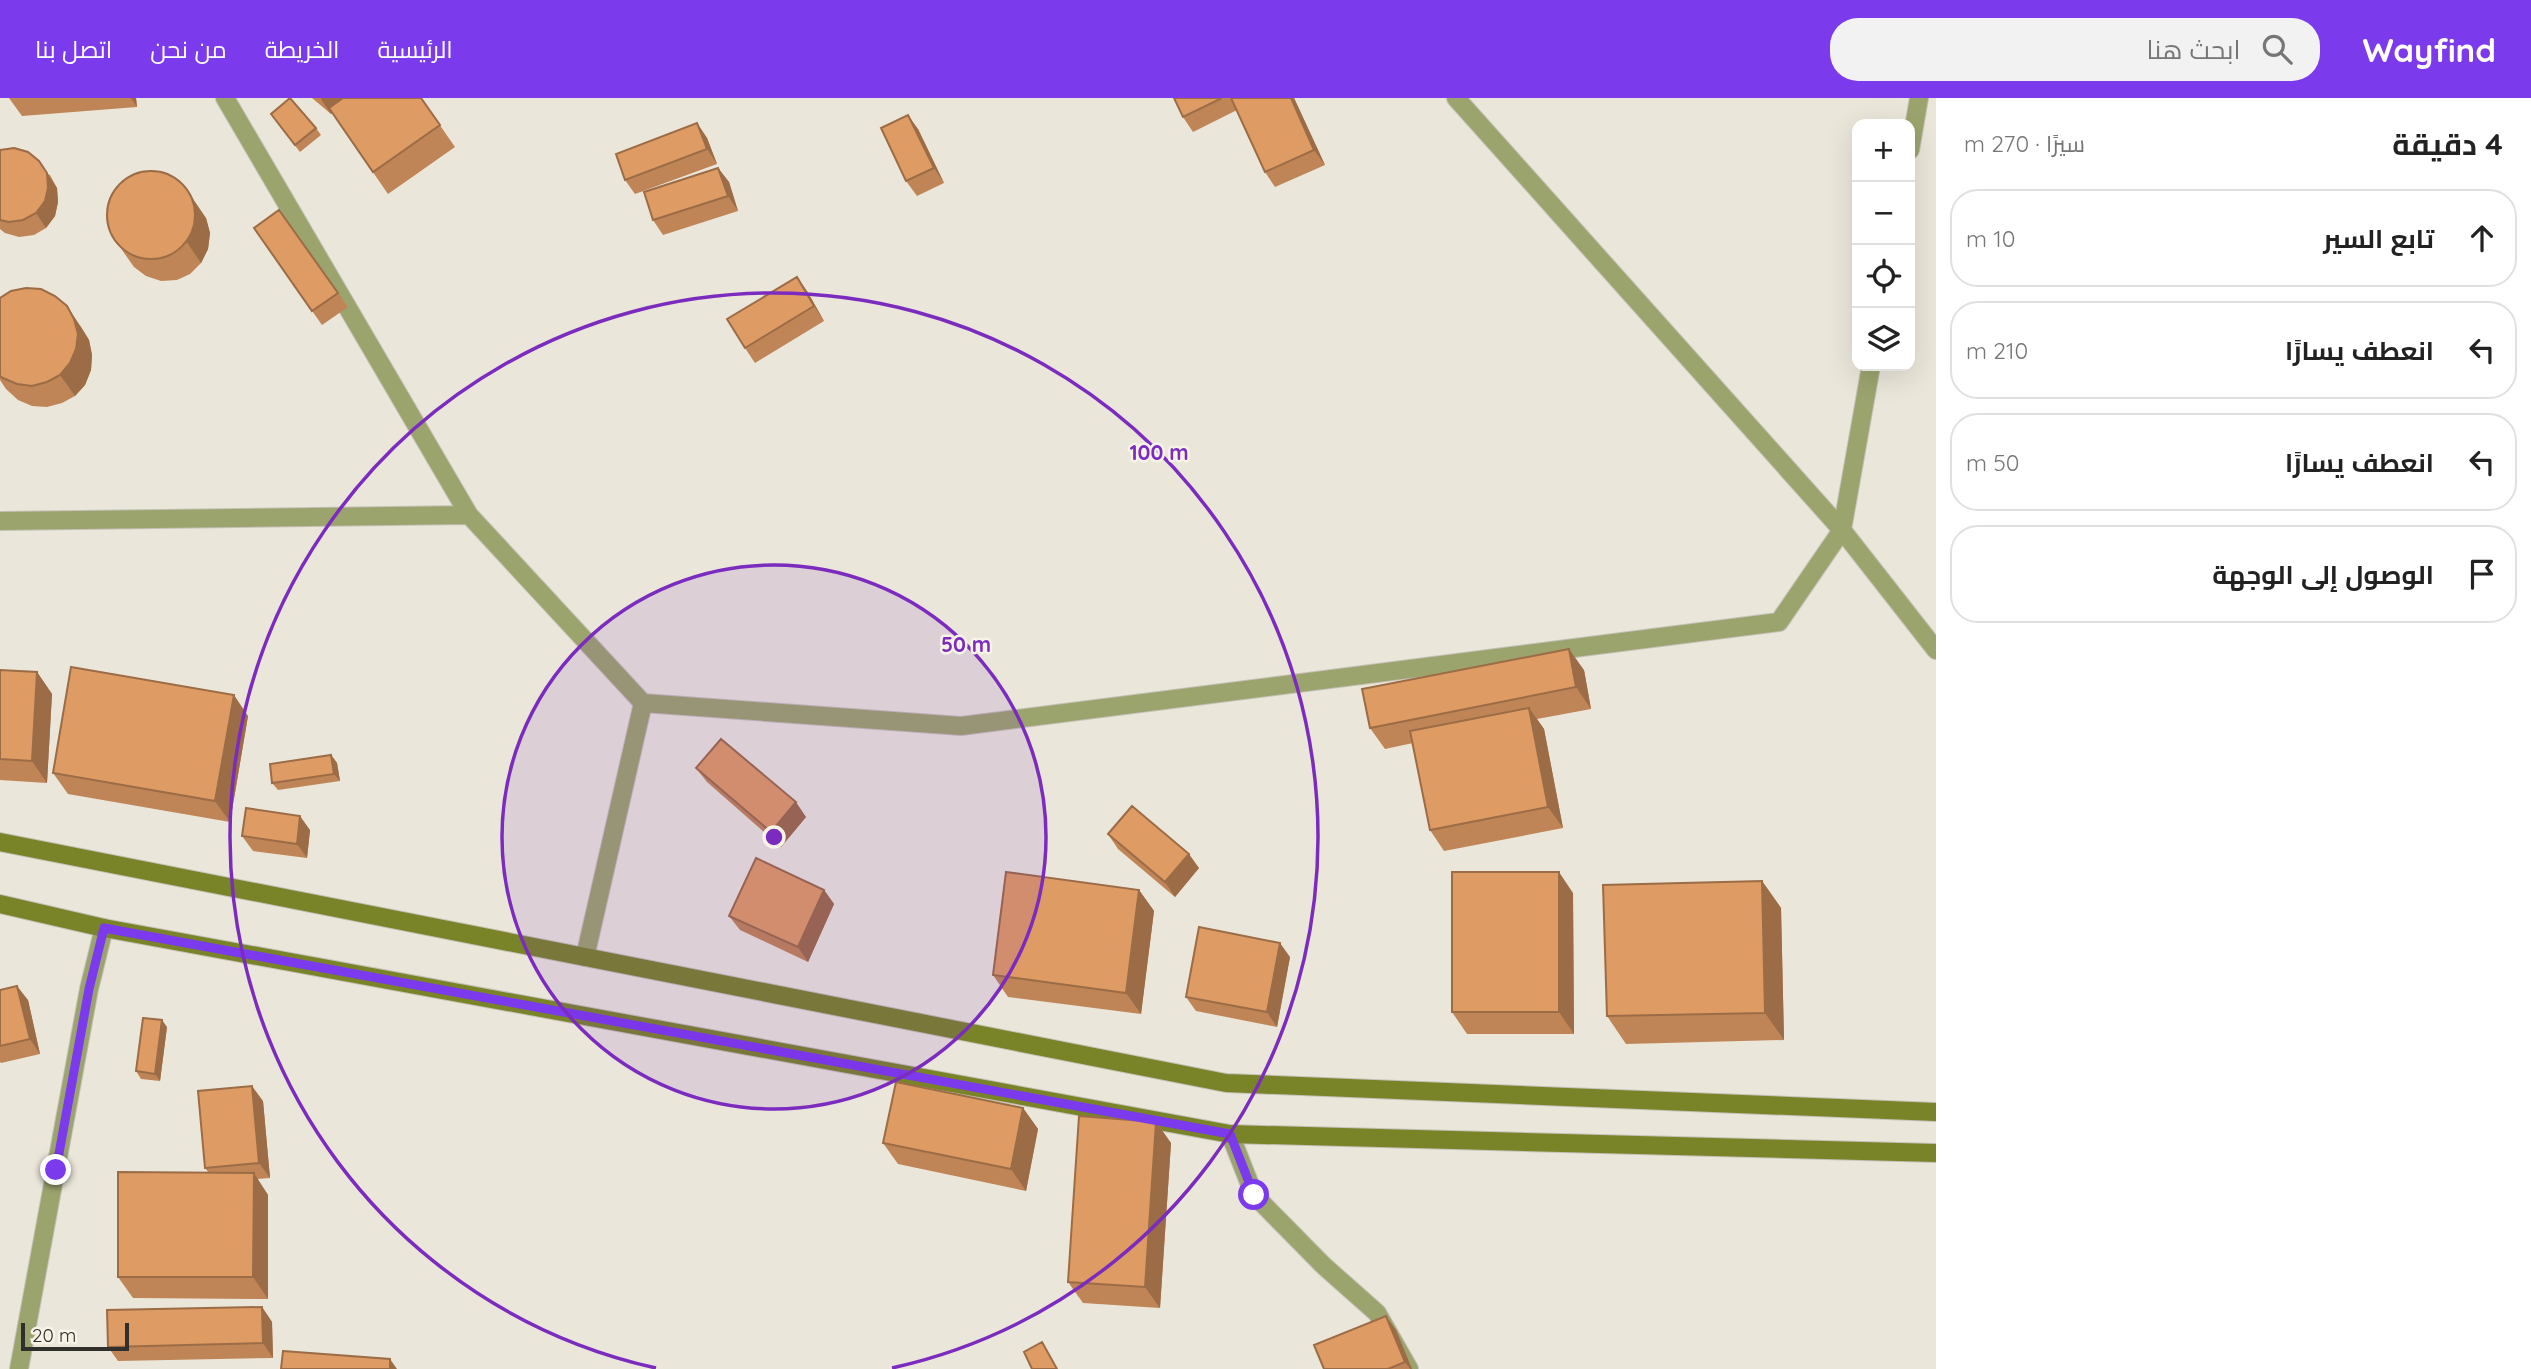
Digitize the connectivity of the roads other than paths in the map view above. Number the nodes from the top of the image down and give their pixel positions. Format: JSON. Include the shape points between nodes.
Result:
{"nodes":[{"id":1,"x":225,"y":98,"type":"edge"},
{"id":2,"x":1456,"y":98,"type":"edge"},
{"id":3,"x":1919,"y":98,"type":"edge"},
{"id":4,"x":1915,"y":121,"type":"edge"},
{"id":5,"x":1870,"y":371,"type":"edge"},
{"id":6,"x":469,"y":515,"type":"junction"},
{"id":7,"x":0,"y":521,"type":"edge"},
{"id":8,"x":1842,"y":530,"type":"junction"},
{"id":9,"x":1936,"y":650,"type":"edge"},
{"id":10,"x":643,"y":703,"type":"junction"},
{"id":11,"x":0,"y":842,"type":"edge"},
{"id":12,"x":0,"y":904,"type":"edge"},
{"id":13,"x":104,"y":928,"type":"junction"},
{"id":14,"x":585,"y":957,"type":"junction"},
{"id":15,"x":1936,"y":1112,"type":"edge"},
{"id":16,"x":1230,"y":1134,"type":"junction"},
{"id":17,"x":1936,"y":1153,"type":"edge"},
{"id":18,"x":19,"y":1369,"type":"edge"},
{"id":19,"x":1409,"y":1369,"type":"edge"}],
"edges":[{"from":1,"to":6,"type":"street"},
{"from":2,"to":8,"type":"street"},
{"from":3,"to":4,"type":"street"},
{"from":5,"to":8,"type":"street"},
{"from":6,"to":7,"type":"street"},
{"from":6,"to":10,"type":"street"},
{"from":8,"to":9,"type":"street"},
{"from":8,"to":10,"type":"street","via":[[1779,622],[961,726]]},
{"from":10,"to":14,"type":"street"},
{"from":11,"to":14,"type":"main road"},
{"from":12,"to":13,"type":"main road"},
{"from":13,"to":16,"type":"main road"},
{"from":13,"to":18,"type":"street"},
{"from":14,"to":15,"type":"main road","via":[[1226,1083]]},
{"from":16,"to":17,"type":"main road"},
{"from":16,"to":19,"type":"street","via":[[1254,1195],[1377,1313]]}]}
